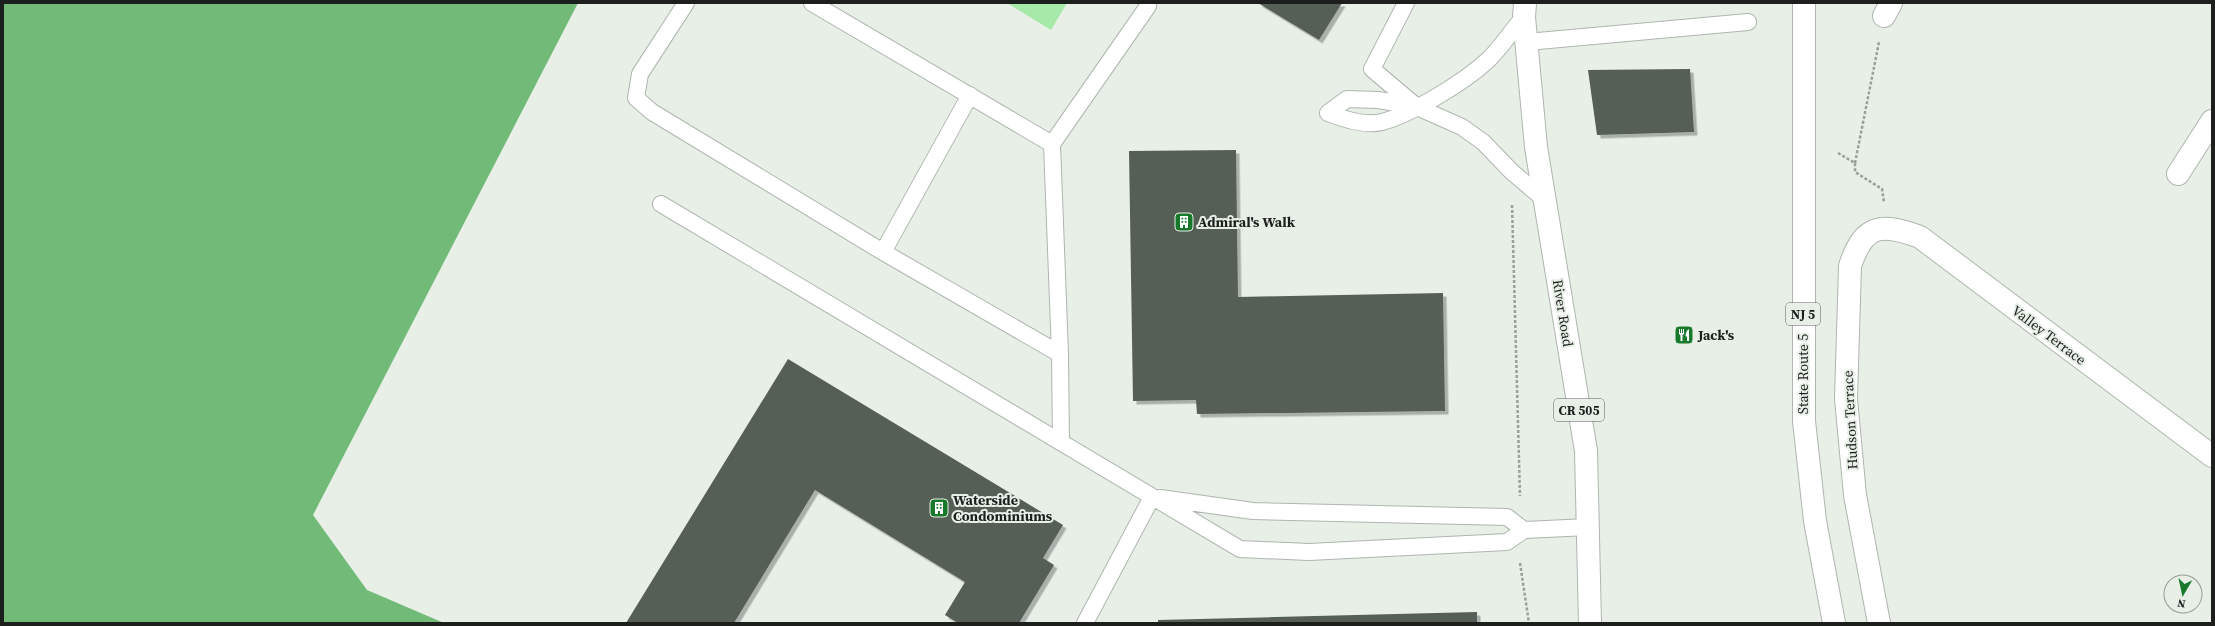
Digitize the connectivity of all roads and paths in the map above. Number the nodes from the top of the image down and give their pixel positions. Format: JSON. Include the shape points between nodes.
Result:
{"nodes":[{"id":1,"x":686,"y":3,"type":"edge"},
{"id":2,"x":812,"y":3,"type":"edge"},
{"id":3,"x":1406,"y":3,"type":"edge"},
{"id":4,"x":1804,"y":3,"type":"edge"},
{"id":5,"x":1148,"y":6,"type":"dead end"},
{"id":6,"x":1525,"y":10,"type":"edge"},
{"id":7,"x":1888,"y":10,"type":"edge"},
{"id":8,"x":1748,"y":22,"type":"dead end"},
{"id":9,"x":1527,"y":42,"type":"junction"},
{"id":10,"x":970,"y":96,"type":"junction"},
{"id":11,"x":1417,"y":107,"type":"junction"},
{"id":12,"x":2212,"y":121,"type":"edge"},
{"id":13,"x":1052,"y":144,"type":"junction"},
{"id":14,"x":1838,"y":153,"type":"dead end"},
{"id":15,"x":1855,"y":163,"type":"junction"},
{"id":16,"x":1512,"y":172,"type":"junction"},
{"id":17,"x":2178,"y":174,"type":"dead end"},
{"id":18,"x":1882,"y":189,"type":"dead end"},
{"id":19,"x":1545,"y":200,"type":"junction"},
{"id":20,"x":661,"y":204,"type":"dead end"},
{"id":21,"x":1881,"y":229,"type":"joint"},
{"id":22,"x":883,"y":252,"type":"junction"},
{"id":23,"x":1060,"y":354,"type":"junction"},
{"id":24,"x":1061,"y":442,"type":"junction"},
{"id":25,"x":2212,"y":456,"type":"edge"},
{"id":26,"x":1152,"y":497,"type":"junction"},
{"id":27,"x":1588,"y":527,"type":"junction"},
{"id":28,"x":1521,"y":530,"type":"junction"},
{"id":29,"x":1085,"y":623,"type":"edge"},
{"id":30,"x":1529,"y":623,"type":"edge"},
{"id":31,"x":1590,"y":623,"type":"edge"},
{"id":32,"x":1834,"y":623,"type":"edge"},
{"id":33,"x":1879,"y":623,"type":"edge"}],
"edges":[{"from":1,"to":22,"type":"lane","via":[[640,74],[636,98],[652,112]]},
{"from":2,"to":10,"type":"lane"},
{"from":3,"to":11,"type":"lane","via":[[1372,69]]},
{"from":4,"to":32,"type":"main road","name":"State Route 5","number":"NJ 5","via":[[1804,421],[1815,521]]},
{"from":5,"to":13,"type":"lane"},
{"from":6,"to":9,"type":"main road","name":"River Road","number":"CR 505"},
{"from":6,"to":11,"type":"lane","via":[[1488,60],[1473,73]]},
{"from":7,"to":15,"type":"path"},
{"from":8,"to":9,"type":"lane"},
{"from":9,"to":19,"type":"main road","name":"River Road","number":"CR 505","via":[[1536,147]]},
{"from":10,"to":13,"type":"lane"},
{"from":10,"to":22,"type":"lane"},
{"from":11,"to":16,"type":"lane","via":[[1462,127],[1483,142]]},
{"from":12,"to":17,"type":"main road"},
{"from":13,"to":23,"type":"lane"},
{"from":14,"to":15,"type":"path"},
{"from":15,"to":18,"type":"path","via":[[1855,172]]},
{"from":16,"to":19,"type":"lane"},
{"from":16,"to":28,"type":"path"},
{"from":19,"to":27,"type":"main road","name":"River Road","number":"CR 505","via":[[1586,451]]},
{"from":20,"to":24,"type":"lane"},
{"from":21,"to":25,"type":"main road","name":"Valley Terrace","via":[[1895,228],[1920,238]]},
{"from":21,"to":33,"type":"main road","name":"Hudson Terrace","via":[[1870,233],[1862,242],[1850,266],[1846,399],[1855,496]]},
{"from":22,"to":23,"type":"lane"},
{"from":23,"to":24,"type":"lane"},
{"from":24,"to":26,"type":"lane"},
{"from":26,"to":28,"type":"lane","via":[[1253,511],[1507,517]]},
{"from":26,"to":28,"type":"lane","via":[[1240,549],[1309,552],[1508,542]]},
{"from":26,"to":29,"type":"lane"},
{"from":27,"to":28,"type":"lane"},
{"from":27,"to":31,"type":"main road","name":"River Road","number":"CR 505"},
{"from":28,"to":30,"type":"path","via":[[1520,569]]}]}
